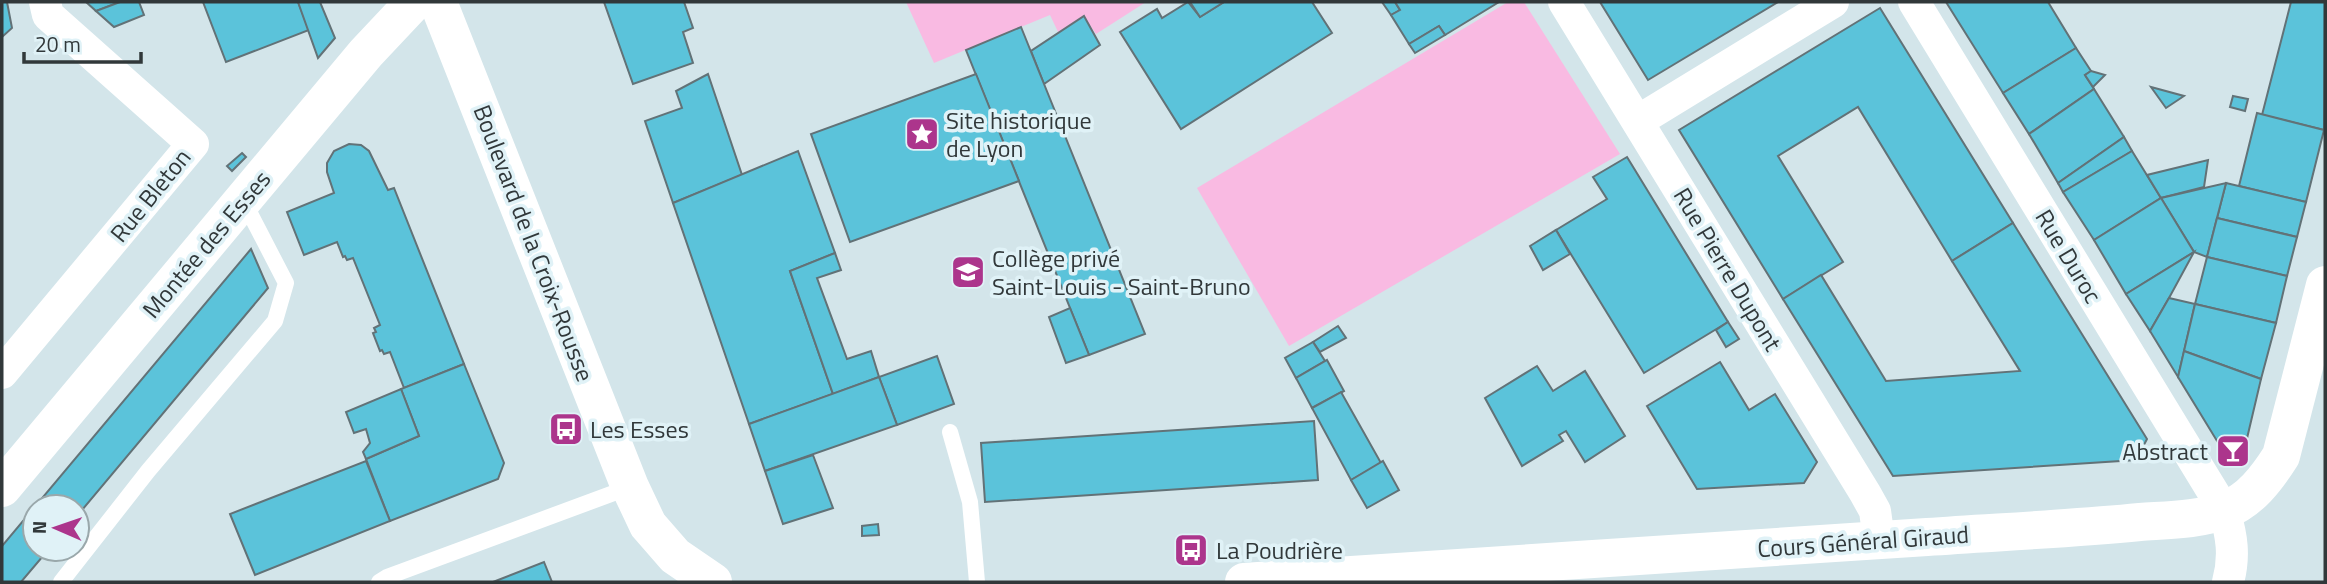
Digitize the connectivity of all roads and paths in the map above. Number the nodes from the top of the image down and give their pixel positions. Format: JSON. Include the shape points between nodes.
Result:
{"nodes":[{"id":1,"x":45,"y":2,"type":"edge"},
{"id":2,"x":414,"y":2,"type":"edge"},
{"id":3,"x":438,"y":2,"type":"edge"},
{"id":4,"x":1564,"y":2,"type":"edge"},
{"id":5,"x":1833,"y":2,"type":"edge"},
{"id":6,"x":1914,"y":2,"type":"edge"},
{"id":7,"x":1638,"y":121,"type":"junction"},
{"id":8,"x":243,"y":200,"type":"junction"},
{"id":9,"x":2325,"y":285,"type":"edge"},
{"id":10,"x":2,"y":373,"type":"edge"},
{"id":11,"x":950,"y":432,"type":"dead end"},
{"id":12,"x":631,"y":487,"type":"junction"},
{"id":13,"x":2,"y":488,"type":"edge"},
{"id":14,"x":2224,"y":510,"type":"junction"},
{"id":15,"x":1879,"y":540,"type":"junction"},
{"id":16,"x":710,"y":581,"type":"edge"},
{"id":17,"x":61,"y":582,"type":"edge"},
{"id":18,"x":379,"y":582,"type":"edge"},
{"id":19,"x":977,"y":582,"type":"edge"},
{"id":20,"x":1244,"y":582,"type":"edge"},
{"id":21,"x":2228,"y":582,"type":"edge"}],
"edges":[{"from":1,"to":10,"type":"street","name":"Rue Bleton","via":[[48,15],[193,144]]},
{"from":2,"to":8,"type":"street","name":"Montée des Esses"},
{"from":3,"to":12,"type":"street","name":"Boulevard de la Croix-Rousse"},
{"from":4,"to":7,"type":"street","name":"Rue Pierre Dupont"},
{"from":5,"to":7,"type":"street"},
{"from":6,"to":14,"type":"street","name":"Rue Duroc"},
{"from":7,"to":15,"type":"street","name":"Rue Pierre Dupont","via":[[1865,493],[1875,511]]},
{"from":8,"to":13,"type":"street","name":"Montée des Esses"},
{"from":8,"to":17,"type":"lane","via":[[286,283],[275,321]]},
{"from":9,"to":14,"type":"street","name":"Cours Général Giraud","via":[[2281,456],[2268,477]]},
{"from":11,"to":19,"type":"lane","via":[[970,502]]},
{"from":12,"to":16,"type":"street","name":"Boulevard de la Croix-Rousse","via":[[648,525],[675,556]]},
{"from":12,"to":18,"type":"lane"},
{"from":14,"to":15,"type":"street","name":"Cours Général Giraud","via":[[2110,525]]},
{"from":14,"to":21,"type":"street","name":"Rue Duroc","via":[[2233,540]]},
{"from":15,"to":20,"type":"street","name":"Cours Général Giraud"}]}
